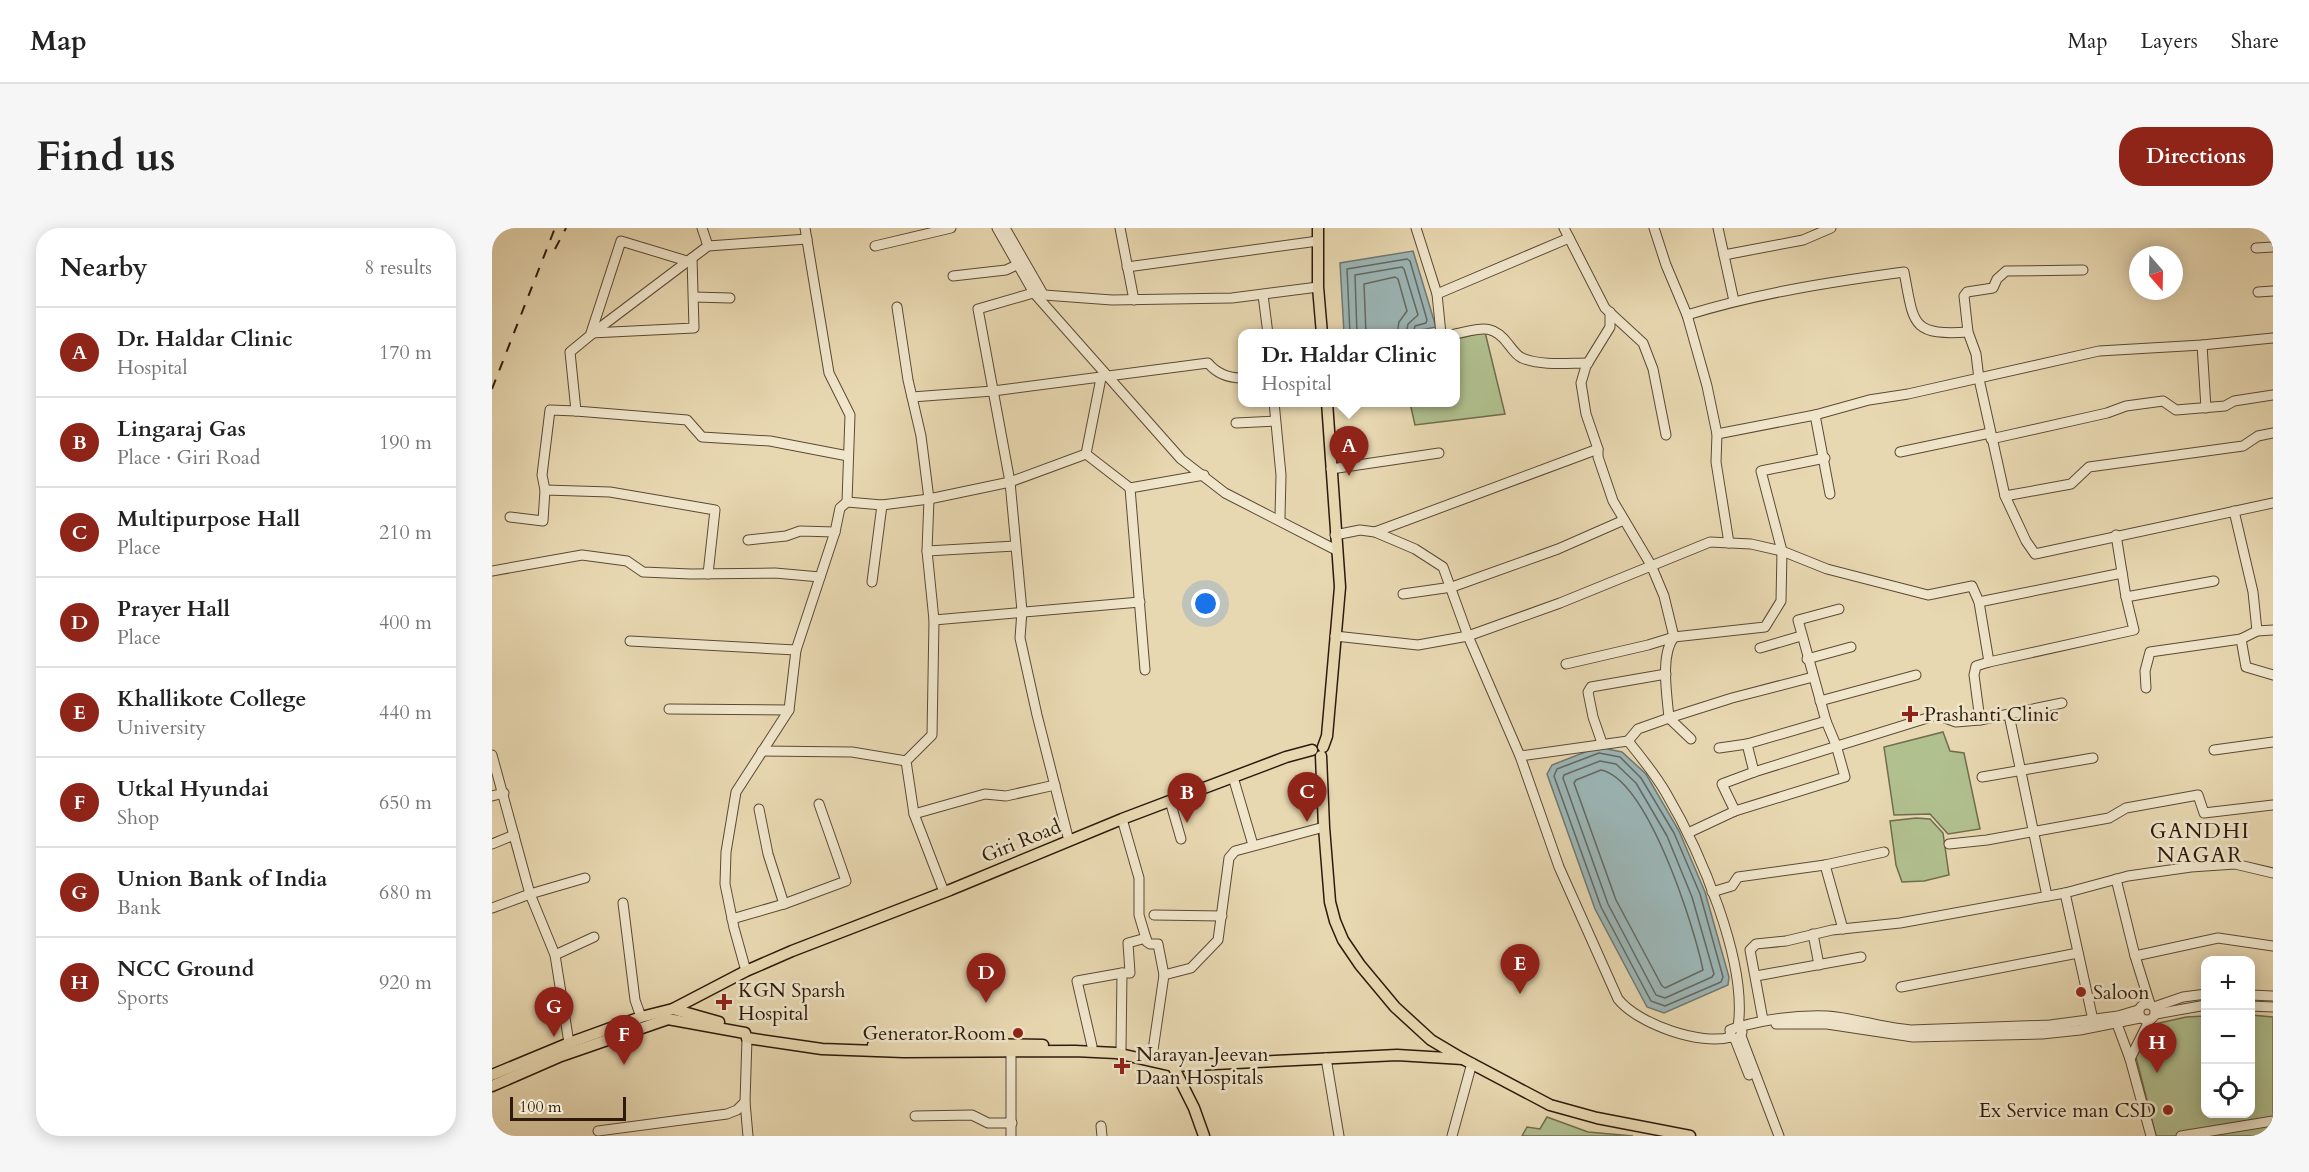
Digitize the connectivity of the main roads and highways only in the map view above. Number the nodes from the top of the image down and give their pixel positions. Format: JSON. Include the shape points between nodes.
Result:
{"nodes":[{"id":1,"x":1318,"y":228,"type":"edge"},
{"id":2,"x":1322,"y":329,"type":"edge"},
{"id":3,"x":1326,"y":407,"type":"edge"},
{"id":4,"x":1319,"y":751,"type":"junction"},
{"id":5,"x":671,"y":1014,"type":"junction"},
{"id":6,"x":748,"y":1034,"type":"junction"},
{"id":7,"x":1431,"y":1040,"type":"junction"},
{"id":8,"x":1425,"y":1055,"type":"junction"},
{"id":9,"x":1155,"y":1060,"type":"junction"},
{"id":10,"x":1467,"y":1061,"type":"junction"},
{"id":11,"x":1173,"y":1066,"type":"junction"},
{"id":12,"x":492,"y":1075,"type":"edge"},
{"id":13,"x":492,"y":1086,"type":"edge"},
{"id":14,"x":1204,"y":1136,"type":"edge"},
{"id":15,"x":1690,"y":1136,"type":"edge"}],
"edges":[{"from":1,"to":2,"type":"main road"},
{"from":3,"to":4,"type":"main road","via":[[1340,587],[1327,736]]},
{"from":4,"to":5,"type":"main road","name":"Giri Road","via":[[1286,757],[1122,819],[746,971]]},
{"from":4,"to":7,"type":"main road","via":[[1330,902],[1343,940],[1395,1007]]},
{"from":5,"to":6,"type":"main road"},
{"from":5,"to":12,"type":"main road","via":[[641,1017]]},
{"from":5,"to":13,"type":"main road"},
{"from":6,"to":9,"type":"main road","via":[[822,1049],[1074,1051]]},
{"from":6,"to":9,"type":"main road","via":[[853,1048],[899,1042],[1092,1046]]},
{"from":7,"to":8,"type":"main road"},
{"from":7,"to":10,"type":"main road"},
{"from":8,"to":10,"type":"main road"},
{"from":8,"to":11,"type":"main road"},
{"from":9,"to":11,"type":"main road"},
{"from":10,"to":15,"type":"main road","via":[[1550,1105]]},
{"from":11,"to":14,"type":"main road"}]}
